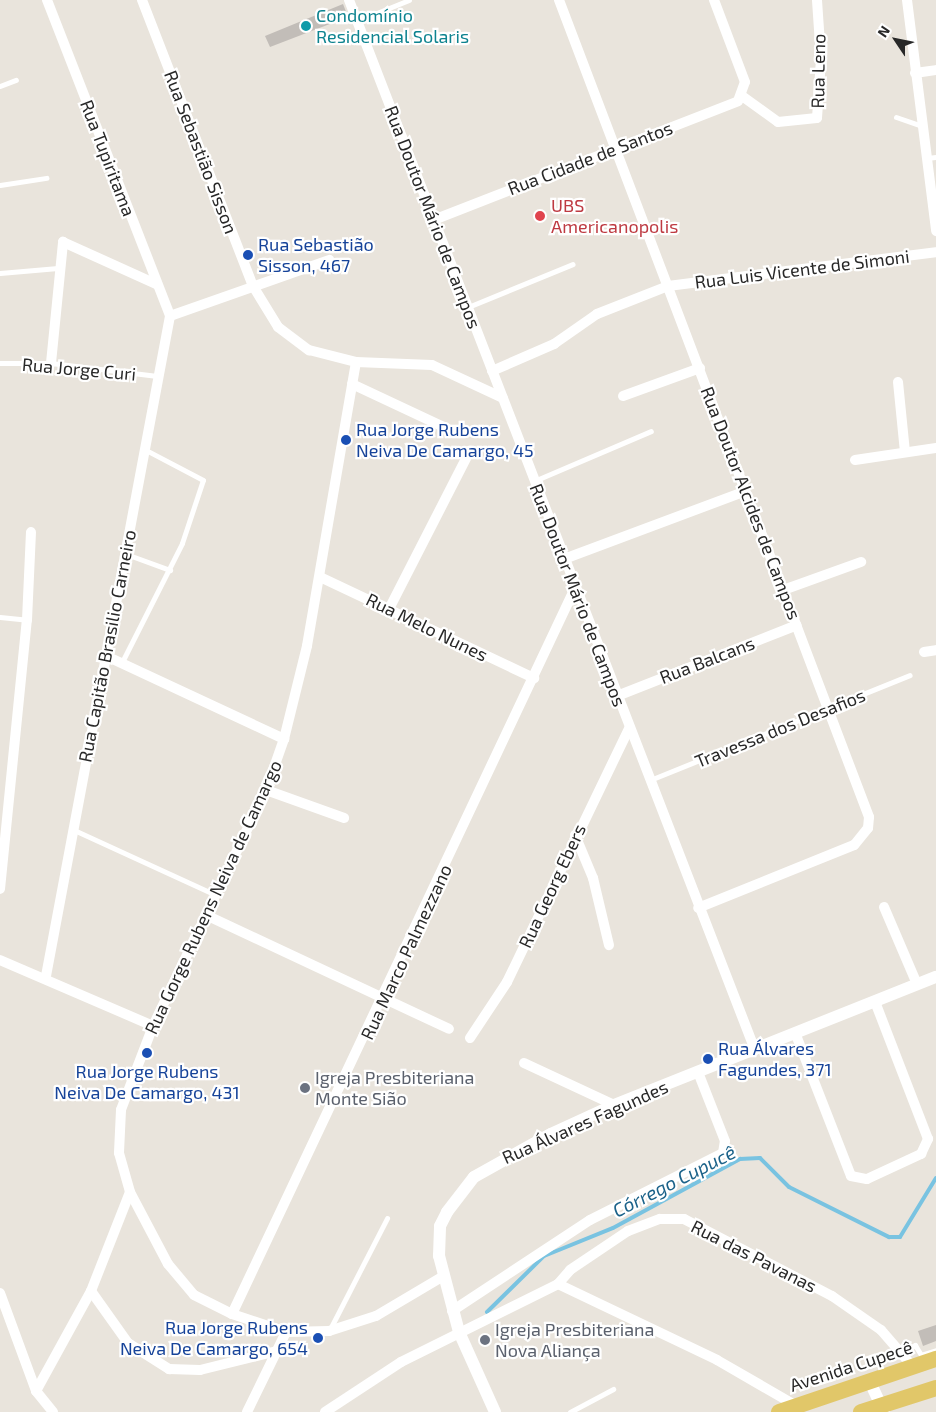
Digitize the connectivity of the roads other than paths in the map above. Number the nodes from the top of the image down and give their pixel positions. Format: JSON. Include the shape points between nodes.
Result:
{"nodes":[{"id":1,"x":47,"y":0,"type":"edge"},
{"id":2,"x":142,"y":0,"type":"edge"},
{"id":3,"x":349,"y":0,"type":"edge"},
{"id":4,"x":409,"y":0,"type":"edge"},
{"id":5,"x":559,"y":0,"type":"edge"},
{"id":6,"x":714,"y":0,"type":"edge"},
{"id":7,"x":817,"y":0,"type":"edge"},
{"id":8,"x":908,"y":0,"type":"edge"},
{"id":9,"x":358,"y":21,"type":"junction"},
{"id":10,"x":936,"y":70,"type":"edge"},
{"id":11,"x":915,"y":73,"type":"junction"},
{"id":12,"x":16,"y":80,"type":"dead end"},
{"id":13,"x":0,"y":86,"type":"edge"},
{"id":14,"x":742,"y":96,"type":"junction"},
{"id":15,"x":896,"y":117,"type":"dead end"},
{"id":16,"x":922,"y":126,"type":"junction"},
{"id":17,"x":615,"y":147,"type":"junction"},
{"id":18,"x":932,"y":158,"type":"edge"},
{"id":19,"x":46,"y":178,"type":"dead end"},
{"id":20,"x":0,"y":184,"type":"edge"},
{"id":21,"x":436,"y":219,"type":"junction"},
{"id":22,"x":936,"y":231,"type":"edge"},
{"id":23,"x":936,"y":252,"type":"edge"},
{"id":24,"x":330,"y":260,"type":"dead end"},
{"id":25,"x":573,"y":264,"type":"dead end"},
{"id":26,"x":58,"y":268,"type":"junction"},
{"id":27,"x":0,"y":273,"type":"edge"},
{"id":28,"x":156,"y":284,"type":"junction"},
{"id":29,"x":253,"y":286,"type":"junction"},
{"id":30,"x":668,"y":286,"type":"junction"},
{"id":31,"x":468,"y":308,"type":"junction"},
{"id":32,"x":170,"y":316,"type":"junction"},
{"id":33,"x":356,"y":362,"type":"junction"},
{"id":34,"x":0,"y":363,"type":"edge"},
{"id":35,"x":51,"y":363,"type":"junction"},
{"id":36,"x":700,"y":368,"type":"junction"},
{"id":37,"x":492,"y":371,"type":"junction"},
{"id":38,"x":157,"y":376,"type":"junction"},
{"id":39,"x":898,"y":382,"type":"dead end"},
{"id":40,"x":352,"y":384,"type":"junction"},
{"id":41,"x":623,"y":396,"type":"dead end"},
{"id":42,"x":503,"y":398,"type":"junction"},
{"id":43,"x":448,"y":429,"type":"dead end"},
{"id":44,"x":651,"y":432,"type":"dead end"},
{"id":45,"x":936,"y":448,"type":"edge"},
{"id":46,"x":144,"y":449,"type":"junction"},
{"id":47,"x":470,"y":451,"type":"dead end"},
{"id":48,"x":905,"y":452,"type":"junction"},
{"id":49,"x":855,"y":460,"type":"dead end"},
{"id":50,"x":534,"y":480,"type":"junction"},
{"id":51,"x":743,"y":492,"type":"junction"},
{"id":52,"x":31,"y":532,"type":"dead end"},
{"id":53,"x":124,"y":554,"type":"junction"},
{"id":54,"x":564,"y":559,"type":"junction"},
{"id":55,"x":862,"y":562,"type":"dead end"},
{"id":56,"x":170,"y":570,"type":"junction"},
{"id":57,"x":320,"y":577,"type":"junction"},
{"id":58,"x":575,"y":588,"type":"junction"},
{"id":59,"x":786,"y":589,"type":"junction"},
{"id":60,"x":390,"y":608,"type":"junction"},
{"id":61,"x":0,"y":617,"type":"edge"},
{"id":62,"x":27,"y":620,"type":"junction"},
{"id":63,"x":797,"y":625,"type":"junction"},
{"id":64,"x":936,"y":650,"type":"edge"},
{"id":65,"x":924,"y":652,"type":"dead end"},
{"id":66,"x":104,"y":655,"type":"junction"},
{"id":67,"x":122,"y":662,"type":"junction"},
{"id":68,"x":910,"y":676,"type":"dead end"},
{"id":69,"x":534,"y":678,"type":"junction"},
{"id":70,"x":617,"y":696,"type":"junction"},
{"id":71,"x":828,"y":709,"type":"junction"},
{"id":72,"x":629,"y":729,"type":"junction"},
{"id":73,"x":284,"y":739,"type":"junction"},
{"id":74,"x":649,"y":780,"type":"junction"},
{"id":75,"x":266,"y":790,"type":"junction"},
{"id":76,"x":344,"y":818,"type":"dead end"},
{"id":77,"x":73,"y":830,"type":"junction"},
{"id":78,"x":576,"y":835,"type":"junction"},
{"id":79,"x":0,"y":889,"type":"edge"},
{"id":80,"x":218,"y":895,"type":"junction"},
{"id":81,"x":884,"y":907,"type":"dead end"},
{"id":82,"x":698,"y":908,"type":"junction"},
{"id":83,"x":208,"y":916,"type":"junction"},
{"id":84,"x":609,"y":946,"type":"dead end"},
{"id":85,"x":0,"y":960,"type":"edge"},
{"id":86,"x":46,"y":976,"type":"junction"},
{"id":87,"x":936,"y":976,"type":"edge"},
{"id":88,"x":917,"y":984,"type":"junction"},
{"id":89,"x":385,"y":1000,"type":"junction"},
{"id":90,"x":875,"y":1002,"type":"junction"},
{"id":91,"x":153,"y":1026,"type":"junction"},
{"id":92,"x":449,"y":1029,"type":"dead end"},
{"id":93,"x":796,"y":1035,"type":"junction"},
{"id":94,"x":470,"y":1038,"type":"dead end"},
{"id":95,"x":755,"y":1050,"type":"junction"},
{"id":96,"x":524,"y":1063,"type":"dead end"},
{"id":97,"x":698,"y":1072,"type":"junction"},
{"id":98,"x":614,"y":1105,"type":"junction"},
{"id":99,"x":130,"y":1192,"type":"junction"},
{"id":100,"x":387,"y":1218,"type":"dead end"},
{"id":101,"x":442,"y":1277,"type":"junction"},
{"id":102,"x":558,"y":1284,"type":"junction"},
{"id":103,"x":91,"y":1291,"type":"junction"},
{"id":104,"x":0,"y":1293,"type":"edge"},
{"id":105,"x":452,"y":1311,"type":"junction"},
{"id":106,"x":232,"y":1314,"type":"junction"},
{"id":107,"x":329,"y":1331,"type":"junction"},
{"id":108,"x":286,"y":1332,"type":"junction"},
{"id":109,"x":459,"y":1332,"type":"junction"},
{"id":110,"x":936,"y":1350,"type":"edge"},
{"id":111,"x":277,"y":1352,"type":"junction"},
{"id":112,"x":903,"y":1352,"type":"junction"},
{"id":113,"x":936,"y":1359,"type":"edge"},
{"id":114,"x":913,"y":1367,"type":"junction"},
{"id":115,"x":870,"y":1382,"type":"junction"},
{"id":116,"x":936,"y":1388,"type":"edge"},
{"id":117,"x":614,"y":1389,"type":"dead end"},
{"id":118,"x":36,"y":1391,"type":"junction"},
{"id":119,"x":796,"y":1406,"type":"junction"},
{"id":120,"x":883,"y":1409,"type":"edge"},
{"id":121,"x":52,"y":1412,"type":"edge"},
{"id":122,"x":248,"y":1412,"type":"edge"},
{"id":123,"x":325,"y":1412,"type":"edge"},
{"id":124,"x":495,"y":1412,"type":"edge"},
{"id":125,"x":570,"y":1412,"type":"edge"},
{"id":126,"x":779,"y":1412,"type":"edge"},
{"id":127,"x":861,"y":1412,"type":"edge"}],
"edges":[{"from":1,"to":28,"type":"street","name":"Rua Tupiritama"},
{"from":2,"to":29,"type":"street","name":"Rua Sebastião Sisson"},
{"from":3,"to":9,"type":"street","name":"Rua Doutor Mário de Campos"},
{"from":4,"to":9,"type":"lane"},
{"from":5,"to":17,"type":"street","name":"Rua Doutor Alcides de Campos"},
{"from":6,"to":14,"type":"street","via":[[745,82]]},
{"from":7,"to":14,"type":"street","name":"Rua Leno","via":[[821,59],[817,118],[778,122]]},
{"from":8,"to":11,"type":"street"},
{"from":9,"to":21,"type":"street","name":"Rua Doutor Mário de Campos"},
{"from":10,"to":11,"type":"street"},
{"from":11,"to":16,"type":"street"},
{"from":12,"to":13,"type":"lane"},
{"from":14,"to":17,"type":"street","name":"Rua Cidade de Santos","via":[[731,106]]},
{"from":15,"to":16,"type":"lane"},
{"from":16,"to":18,"type":"street"},
{"from":17,"to":21,"type":"street","name":"Rua Cidade de Santos"},
{"from":17,"to":30,"type":"street","name":"Rua Doutor Alcides de Campos"},
{"from":18,"to":22,"type":"street"},
{"from":19,"to":20,"type":"lane"},
{"from":21,"to":31,"type":"street","name":"Rua Doutor Mário de Campos"},
{"from":23,"to":30,"type":"street","name":"Rua Luis Vicente de Simoni"},
{"from":24,"to":29,"type":"street"},
{"from":25,"to":31,"type":"lane"},
{"from":26,"to":27,"type":"lane"},
{"from":26,"to":28,"type":"street","via":[[60,247],[66,242]]},
{"from":26,"to":35,"type":"street"},
{"from":28,"to":32,"type":"street","name":"Rua Tupiritama"},
{"from":29,"to":32,"type":"street"},
{"from":29,"to":33,"type":"street","name":"Rua Sebastião Sisson","via":[[278,327],[291,341]]},
{"from":30,"to":36,"type":"street","name":"Rua Doutor Alcides de Campos"},
{"from":30,"to":37,"type":"street","name":"Rua Luis Vicente de Simoni","via":[[597,314],[554,344]]},
{"from":31,"to":37,"type":"street","name":"Rua Doutor Mário de Campos"},
{"from":32,"to":38,"type":"street","name":"Rua Capitão Brasilio Carneiro"},
{"from":33,"to":40,"type":"street","name":"Rua Gorge Rubens Neiva de Camargo"},
{"from":33,"to":42,"type":"street","name":"Rua Sebastião Sisson","via":[[432,365]]},
{"from":34,"to":35,"type":"lane","name":"Rua Jorge Curi"},
{"from":35,"to":38,"type":"lane","name":"Rua Jorge Curi"},
{"from":36,"to":41,"type":"street"},
{"from":36,"to":51,"type":"street","name":"Rua Doutor Alcides de Campos"},
{"from":37,"to":42,"type":"street","name":"Rua Doutor Mário de Campos"},
{"from":38,"to":46,"type":"street","name":"Rua Capitão Brasilio Carneiro"},
{"from":39,"to":48,"type":"street"},
{"from":40,"to":43,"type":"street"},
{"from":40,"to":57,"type":"street","name":"Rua Gorge Rubens Neiva de Camargo"},
{"from":42,"to":50,"type":"street","name":"Rua Doutor Mário de Campos"},
{"from":44,"to":50,"type":"lane"},
{"from":45,"to":48,"type":"street"},
{"from":46,"to":53,"type":"street","name":"Rua Capitão Brasilio Carneiro"},
{"from":46,"to":56,"type":"lane","via":[[203,478]]},
{"from":47,"to":60,"type":"street"},
{"from":48,"to":49,"type":"street"},
{"from":50,"to":54,"type":"street","name":"Rua Doutor Mário de Campos"},
{"from":51,"to":54,"type":"street"},
{"from":51,"to":59,"type":"street","name":"Rua Doutor Alcides de Campos"},
{"from":52,"to":62,"type":"street"},
{"from":53,"to":56,"type":"lane"},
{"from":53,"to":66,"type":"street","name":"Rua Capitão Brasilio Carneiro"},
{"from":54,"to":58,"type":"street","name":"Rua Doutor Mário de Campos"},
{"from":55,"to":59,"type":"street"},
{"from":56,"to":67,"type":"lane"},
{"from":57,"to":60,"type":"street","name":"Rua Melo Nunes"},
{"from":57,"to":73,"type":"street","name":"Rua Gorge Rubens Neiva de Camargo"},
{"from":58,"to":69,"type":"street","name":"Rua Marco Palmezzano"},
{"from":58,"to":70,"type":"street","name":"Rua Doutor Mário de Campos"},
{"from":59,"to":63,"type":"street","name":"Rua Doutor Alcides de Campos"},
{"from":60,"to":69,"type":"street","name":"Rua Melo Nunes"},
{"from":61,"to":62,"type":"lane"},
{"from":62,"to":79,"type":"street"},
{"from":63,"to":70,"type":"street","name":"Rua Balcans"},
{"from":63,"to":71,"type":"street","name":"Rua Doutor Alcides de Campos"},
{"from":64,"to":65,"type":"street"},
{"from":66,"to":67,"type":"street"},
{"from":66,"to":77,"type":"street","name":"Rua Capitão Brasilio Carneiro"},
{"from":67,"to":73,"type":"street"},
{"from":68,"to":71,"type":"lane","name":"Travessa dos Desafios"},
{"from":69,"to":89,"type":"street","name":"Rua Marco Palmezzano"},
{"from":70,"to":72,"type":"street","name":"Rua Doutor Mário de Campos"},
{"from":71,"to":74,"type":"lane","name":"Travessa dos Desafios"},
{"from":71,"to":82,"type":"street","name":"Rua Doutor Alcides de Campos","via":[[870,817],[864,836],[854,845]]},
{"from":72,"to":74,"type":"street","name":"Rua Doutor Mário de Campos"},
{"from":72,"to":78,"type":"street","name":"Rua Georg Ebers"},
{"from":73,"to":75,"type":"street","name":"Rua Gorge Rubens Neiva de Camargo"},
{"from":74,"to":82,"type":"street","name":"Rua Doutor Mário de Campos"},
{"from":75,"to":76,"type":"street"},
{"from":75,"to":80,"type":"street","name":"Rua Gorge Rubens Neiva de Camargo"},
{"from":77,"to":80,"type":"lane"},
{"from":77,"to":86,"type":"street","name":"Rua Capitão Brasilio Carneiro"},
{"from":78,"to":84,"type":"street","via":[[593,878]]},
{"from":78,"to":94,"type":"street","name":"Rua Georg Ebers","via":[[504,989]]},
{"from":80,"to":83,"type":"street","name":"Rua Gorge Rubens Neiva de Camargo"},
{"from":81,"to":88,"type":"street"},
{"from":82,"to":95,"type":"street","name":"Rua Doutor Mário de Campos"},
{"from":83,"to":89,"type":"street"},
{"from":83,"to":91,"type":"street","name":"Rua Gorge Rubens Neiva de Camargo"},
{"from":85,"to":86,"type":"street"},
{"from":86,"to":91,"type":"street"},
{"from":87,"to":88,"type":"street","name":"Rua Álvares Fagundes"},
{"from":88,"to":90,"type":"street","name":"Rua Álvares Fagundes"},
{"from":89,"to":92,"type":"street"},
{"from":89,"to":106,"type":"street","name":"Rua Marco Palmezzano"},
{"from":90,"to":93,"type":"street","name":"Rua Álvares Fagundes"},
{"from":90,"to":93,"type":"street","via":[[928,1139],[921,1154],[868,1179],[851,1176]]},
{"from":91,"to":99,"type":"street","name":"Rua Gorge Rubens Neiva de Camargo","via":[[118,1126],[119,1153]]},
{"from":93,"to":95,"type":"street","name":"Rua Álvares Fagundes"},
{"from":95,"to":97,"type":"street","name":"Rua Álvares Fagundes"},
{"from":96,"to":98,"type":"street"},
{"from":97,"to":98,"type":"street","name":"Rua Álvares Fagundes"},
{"from":97,"to":105,"type":"street","via":[[725,1142],[723,1153],[590,1220]]},
{"from":98,"to":101,"type":"street","name":"Rua Álvares Fagundes","via":[[551,1134],[474,1178],[459,1193],[440,1226]]},
{"from":99,"to":103,"type":"street"},
{"from":99,"to":106,"type":"street","name":"Rua Gorge Rubens Neiva de Camargo","via":[[179,1278],[200,1299]]},
{"from":100,"to":107,"type":"lane"},
{"from":101,"to":105,"type":"street","name":"Rua Álvares Fagundes"},
{"from":101,"to":107,"type":"street","name":"Rua Gorge Rubens Neiva de Camargo","via":[[376,1316]]},
{"from":102,"to":109,"type":"street","name":"Rua das Pavanas"},
{"from":102,"to":112,"type":"street","name":"Rua das Pavanas","via":[[570,1270],[628,1232],[660,1219],[684,1219],[832,1296],[881,1330]]},
{"from":102,"to":119,"type":"street","via":[[717,1360]]},
{"from":103,"to":111,"type":"street","via":[[128,1343],[169,1369],[223,1366]]},
{"from":103,"to":118,"type":"street"},
{"from":104,"to":118,"type":"street"},
{"from":105,"to":109,"type":"street","name":"Rua Álvares Fagundes"},
{"from":106,"to":108,"type":"street","name":"Rua Gorge Rubens Neiva de Camargo"},
{"from":107,"to":108,"type":"street","name":"Rua Gorge Rubens Neiva de Camargo"},
{"from":108,"to":111,"type":"street"},
{"from":109,"to":123,"type":"street","name":"Rua das Pavanas","via":[[401,1362]]},
{"from":109,"to":124,"type":"street","name":"Rua Álvares Fagundes"},
{"from":110,"to":112,"type":"lane","via":[[921,1355],[915,1344]]},
{"from":111,"to":122,"type":"street"},
{"from":112,"to":114,"type":"street","name":"Rua das Pavanas"},
{"from":113,"to":114,"type":"main road","name":"Avenida Cupecê"},
{"from":114,"to":115,"type":"main road","name":"Avenida Cupecê"},
{"from":115,"to":119,"type":"main road","name":"Avenida Cupecê"},
{"from":115,"to":120,"type":"street"},
{"from":116,"to":120,"type":"main road"},
{"from":117,"to":125,"type":"lane"},
{"from":118,"to":121,"type":"street"},
{"from":119,"to":126,"type":"main road","name":"Avenida Cupecê"},
{"from":120,"to":127,"type":"main road"}]}
